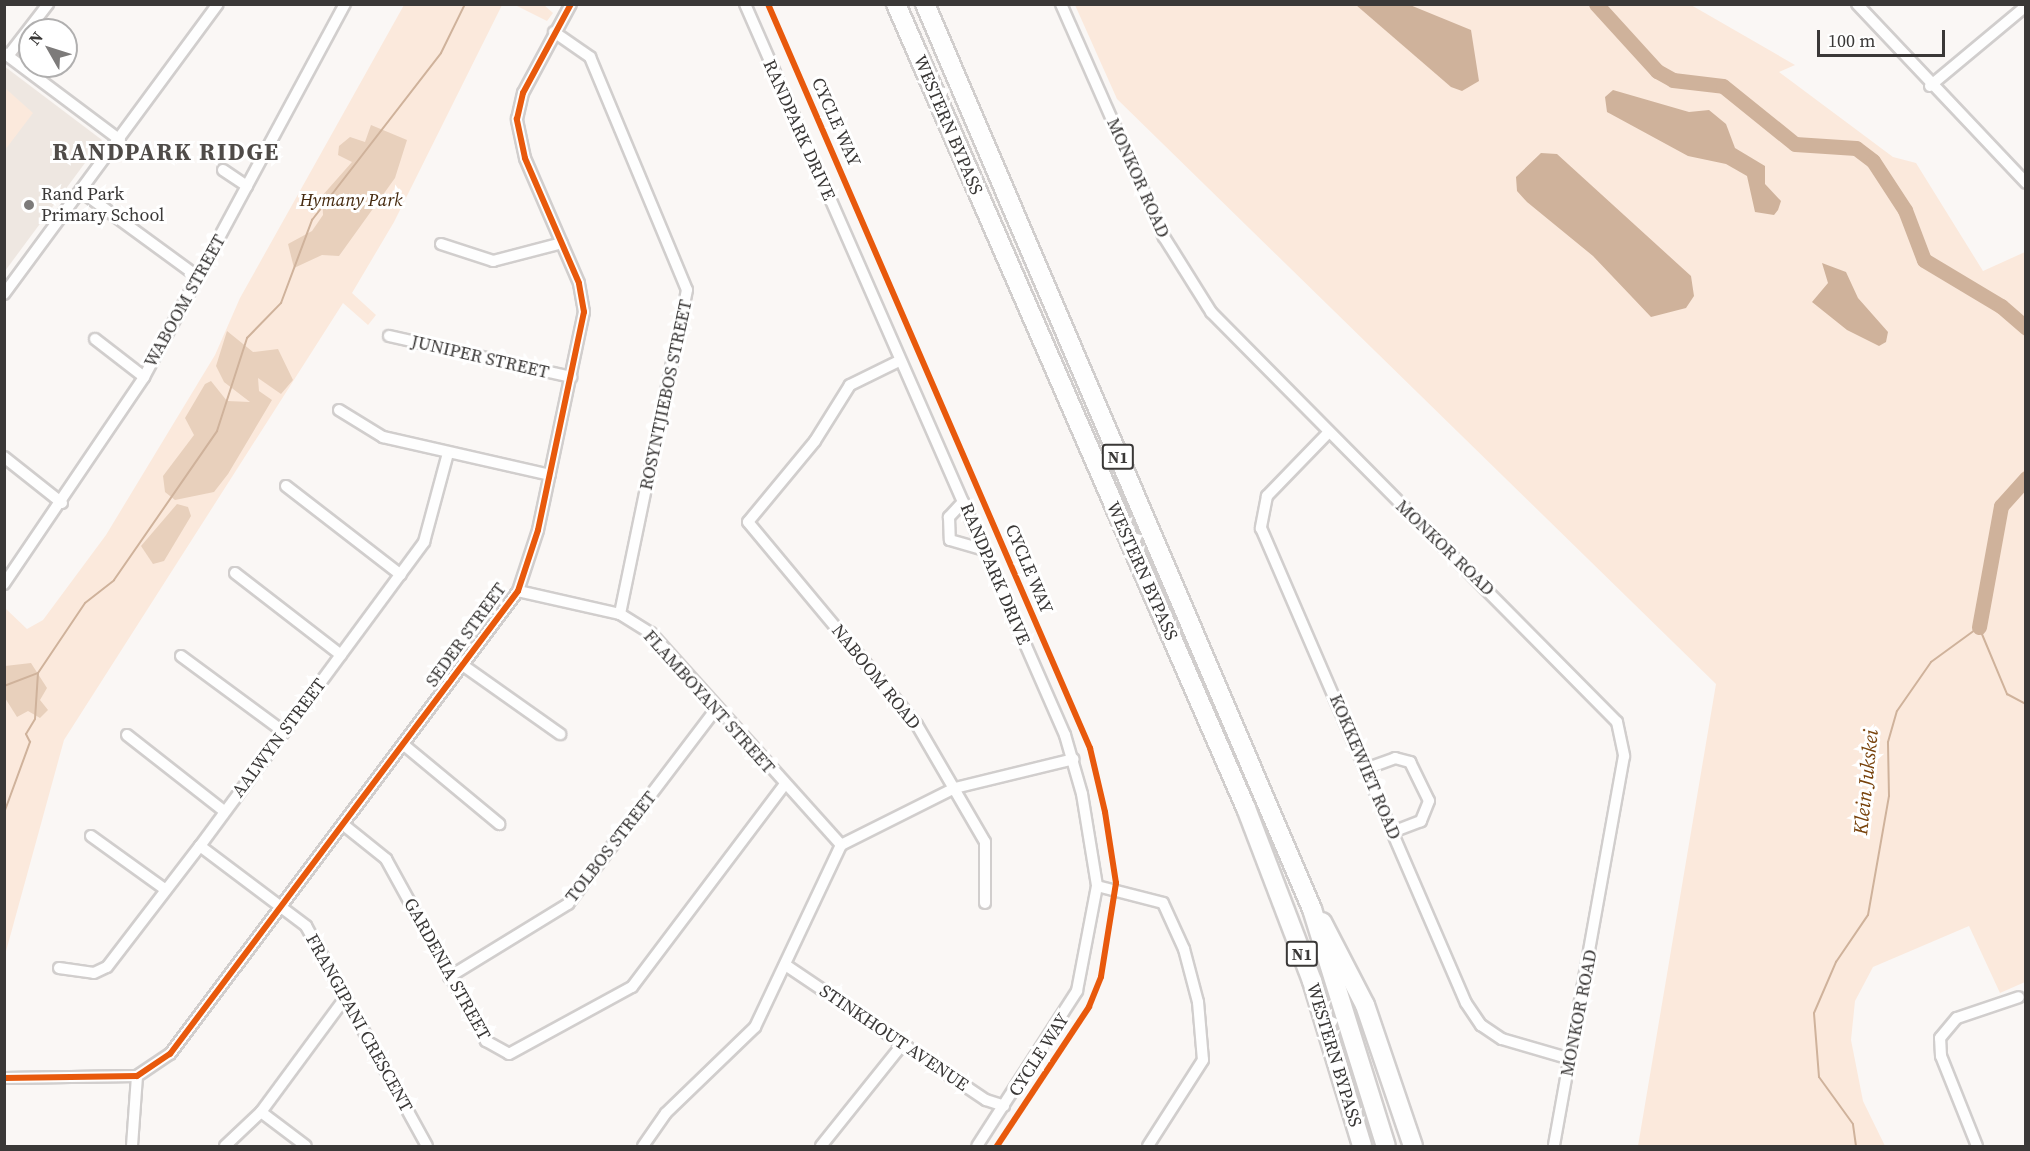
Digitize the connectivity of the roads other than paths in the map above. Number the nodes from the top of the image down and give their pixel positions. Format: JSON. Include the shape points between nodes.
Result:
{"nodes":[{"id":1,"x":48,"y":4,"type":"edge"},
{"id":2,"x":218,"y":4,"type":"edge"},
{"id":3,"x":345,"y":4,"type":"edge"},
{"id":4,"x":571,"y":4,"type":"edge"},
{"id":5,"x":745,"y":4,"type":"edge"},
{"id":6,"x":896,"y":4,"type":"edge"},
{"id":7,"x":925,"y":4,"type":"edge"},
{"id":8,"x":1061,"y":4,"type":"edge"},
{"id":9,"x":1857,"y":4,"type":"edge"},
{"id":10,"x":2025,"y":6,"type":"edge"},
{"id":11,"x":554,"y":32,"type":"junction"},
{"id":12,"x":6,"y":54,"type":"edge"},
{"id":13,"x":1930,"y":86,"type":"junction"},
{"id":14,"x":120,"y":140,"type":"junction"},
{"id":15,"x":223,"y":171,"type":"dead end"},
{"id":16,"x":2025,"y":183,"type":"edge"},
{"id":17,"x":248,"y":186,"type":"junction"},
{"id":18,"x":82,"y":192,"type":"junction"},
{"id":19,"x":562,"y":243,"type":"junction"},
{"id":20,"x":441,"y":244,"type":"dead end"},
{"id":21,"x":198,"y":278,"type":"junction"},
{"id":22,"x":4,"y":294,"type":"edge"},
{"id":23,"x":389,"y":336,"type":"dead end"},
{"id":24,"x":94,"y":339,"type":"dead end"},
{"id":25,"x":899,"y":361,"type":"junction"},
{"id":26,"x":144,"y":377,"type":"junction"},
{"id":27,"x":571,"y":377,"type":"junction"},
{"id":28,"x":339,"y":410,"type":"dead end"},
{"id":29,"x":1328,"y":433,"type":"junction"},
{"id":30,"x":448,"y":453,"type":"junction"},
{"id":31,"x":4,"y":457,"type":"edge"},
{"id":32,"x":550,"y":474,"type":"junction"},
{"id":33,"x":286,"y":486,"type":"dead end"},
{"id":34,"x":963,"y":502,"type":"junction"},
{"id":35,"x":62,"y":504,"type":"junction"},
{"id":36,"x":984,"y":550,"type":"junction"},
{"id":37,"x":235,"y":573,"type":"dead end"},
{"id":38,"x":401,"y":575,"type":"junction"},
{"id":39,"x":4,"y":584,"type":"edge"},
{"id":40,"x":518,"y":591,"type":"junction"},
{"id":41,"x":620,"y":614,"type":"junction"},
{"id":42,"x":341,"y":655,"type":"junction"},
{"id":43,"x":181,"y":656,"type":"dead end"},
{"id":44,"x":464,"y":666,"type":"junction"},
{"id":45,"x":717,"y":708,"type":"junction"},
{"id":46,"x":284,"y":732,"type":"junction"},
{"id":47,"x":560,"y":734,"type":"dead end"},
{"id":48,"x":127,"y":735,"type":"dead end"},
{"id":49,"x":404,"y":745,"type":"junction"},
{"id":50,"x":1074,"y":759,"type":"junction"},
{"id":51,"x":1368,"y":768,"type":"junction"},
{"id":52,"x":784,"y":785,"type":"junction"},
{"id":53,"x":954,"y":788,"type":"junction"},
{"id":54,"x":224,"y":811,"type":"junction"},
{"id":55,"x":499,"y":824,"type":"dead end"},
{"id":56,"x":345,"y":826,"type":"junction"},
{"id":57,"x":1392,"y":832,"type":"junction"},
{"id":58,"x":91,"y":836,"type":"dead end"},
{"id":59,"x":841,"y":845,"type":"junction"},
{"id":60,"x":200,"y":846,"type":"junction"},
{"id":61,"x":1097,"y":886,"type":"junction"},
{"id":62,"x":166,"y":890,"type":"junction"},
{"id":63,"x":985,"y":903,"type":"dead end"},
{"id":64,"x":283,"y":906,"type":"junction"},
{"id":65,"x":1312,"y":909,"type":"junction"},
{"id":66,"x":787,"y":966,"type":"junction"},
{"id":67,"x":59,"y":968,"type":"dead end"},
{"id":68,"x":449,"y":977,"type":"junction"},
{"id":69,"x":2019,"y":997,"type":"dead end"},
{"id":70,"x":345,"y":998,"type":"junction"},
{"id":71,"x":902,"y":1045,"type":"junction"},
{"id":72,"x":1571,"y":1059,"type":"junction"},
{"id":73,"x":137,"y":1077,"type":"junction"},
{"id":74,"x":4,"y":1078,"type":"edge"},
{"id":75,"x":1004,"y":1106,"type":"junction"},
{"id":76,"x":261,"y":1112,"type":"junction"},
{"id":77,"x":1353,"y":1118,"type":"junction"},
{"id":78,"x":132,"y":1146,"type":"edge"},
{"id":79,"x":225,"y":1146,"type":"edge"},
{"id":80,"x":306,"y":1146,"type":"edge"},
{"id":81,"x":427,"y":1146,"type":"edge"},
{"id":82,"x":643,"y":1146,"type":"edge"},
{"id":83,"x":821,"y":1146,"type":"edge"},
{"id":84,"x":977,"y":1146,"type":"edge"},
{"id":85,"x":1148,"y":1146,"type":"edge"},
{"id":86,"x":1349,"y":1146,"type":"edge"},
{"id":87,"x":1362,"y":1146,"type":"edge"},
{"id":88,"x":1386,"y":1146,"type":"edge"},
{"id":89,"x":1413,"y":1146,"type":"edge"},
{"id":90,"x":1554,"y":1146,"type":"edge"},
{"id":91,"x":1977,"y":1146,"type":"edge"}],
"edges":[{"from":1,"to":12,"type":"street"},
{"from":2,"to":14,"type":"street"},
{"from":3,"to":17,"type":"street","name":"WABOOM STREET"},
{"from":4,"to":11,"type":"street","name":"SEDER STREET"},
{"from":5,"to":25,"type":"street","name":"RANDPARK DRIVE"},
{"from":6,"to":77,"type":"highway","name":"WESTERN BYPASS","number":"N1","via":[[1246,808],[1312,981]]},
{"from":7,"to":65,"type":"highway","name":"WESTERN BYPASS","number":"N1"},
{"from":8,"to":29,"type":"street","name":"MONKOR ROAD","via":[[1164,237],[1192,285],[1238,345]]},
{"from":9,"to":13,"type":"street"},
{"from":10,"to":13,"type":"street"},
{"from":11,"to":19,"type":"street","name":"SEDER STREET","via":[[523,93],[517,119],[525,159]]},
{"from":11,"to":41,"type":"street","name":"ROSYNTJIEBOS STREET","via":[[590,57],[687,290]]},
{"from":12,"to":14,"type":"street"},
{"from":13,"to":16,"type":"street"},
{"from":14,"to":18,"type":"street"},
{"from":15,"to":17,"type":"street"},
{"from":17,"to":21,"type":"street","name":"WABOOM STREET"},
{"from":18,"to":21,"type":"street"},
{"from":18,"to":22,"type":"street"},
{"from":19,"to":20,"type":"street","via":[[493,261]]},
{"from":19,"to":27,"type":"street","name":"SEDER STREET","via":[[584,304]]},
{"from":21,"to":26,"type":"street","name":"WABOOM STREET"},
{"from":23,"to":27,"type":"street","name":"JUNIPER STREET"},
{"from":24,"to":26,"type":"street"},
{"from":25,"to":34,"type":"street","name":"RANDPARK DRIVE"},
{"from":25,"to":53,"type":"street","name":"NABOOM ROAD","via":[[850,385],[801,460],[752,512],[748,522],[754,534],[899,702]]},
{"from":26,"to":35,"type":"street","name":"WABOOM STREET"},
{"from":27,"to":32,"type":"street","name":"SEDER STREET"},
{"from":28,"to":30,"type":"street","via":[[375,434]]},
{"from":29,"to":51,"type":"street","name":"KOKKEWIET ROAD","via":[[1267,496],[1261,528]]},
{"from":29,"to":72,"type":"street","name":"MONKOR ROAD","via":[[1617,722],[1624,756]]},
{"from":30,"to":32,"type":"street"},
{"from":30,"to":38,"type":"street","name":"AALWYN STREET","via":[[428,533]]},
{"from":31,"to":35,"type":"street"},
{"from":32,"to":40,"type":"street","name":"SEDER STREET"},
{"from":33,"to":38,"type":"street"},
{"from":34,"to":36,"type":"street","name":"RANDPARK DRIVE"},
{"from":34,"to":36,"type":"street","via":[[949,518],[950,540]]},
{"from":35,"to":39,"type":"street","name":"WABOOM STREET"},
{"from":36,"to":50,"type":"street","name":"RANDPARK DRIVE"},
{"from":37,"to":42,"type":"street"},
{"from":38,"to":42,"type":"street","name":"AALWYN STREET"},
{"from":40,"to":41,"type":"street","name":"FLAMBOYANT STREET"},
{"from":40,"to":44,"type":"street","name":"SEDER STREET"},
{"from":41,"to":45,"type":"street","name":"FLAMBOYANT STREET","via":[[651,633]]},
{"from":42,"to":46,"type":"street","name":"AALWYN STREET"},
{"from":43,"to":46,"type":"street"},
{"from":44,"to":47,"type":"street"},
{"from":44,"to":49,"type":"street","name":"SEDER STREET"},
{"from":45,"to":52,"type":"street","name":"FLAMBOYANT STREET"},
{"from":45,"to":68,"type":"street","name":"TOLBOS STREET","via":[[568,904]]},
{"from":46,"to":54,"type":"street","name":"AALWYN STREET"},
{"from":48,"to":54,"type":"street"},
{"from":49,"to":55,"type":"street"},
{"from":49,"to":56,"type":"street","name":"SEDER STREET"},
{"from":50,"to":53,"type":"street"},
{"from":50,"to":61,"type":"street","name":"RANDPARK DRIVE"},
{"from":51,"to":57,"type":"street","name":"KOKKEWIET ROAD"},
{"from":51,"to":57,"type":"street","via":[[1395,758],[1410,762],[1429,801],[1421,821]]},
{"from":52,"to":59,"type":"street","name":"FLAMBOYANT STREET"},
{"from":52,"to":68,"type":"street","name":"GARDENIA STREET","via":[[647,970],[617,998],[515,1053],[504,1053],[486,1041]]},
{"from":53,"to":59,"type":"street"},
{"from":53,"to":63,"type":"street","name":"NABOOM ROAD","via":[[985,842]]},
{"from":54,"to":60,"type":"street","name":"AALWYN STREET"},
{"from":56,"to":64,"type":"street","name":"SEDER STREET"},
{"from":56,"to":68,"type":"street","name":"GARDENIA STREET","via":[[386,859]]},
{"from":57,"to":72,"type":"street","name":"KOKKEWIET ROAD","via":[[1476,1018],[1502,1039]]},
{"from":58,"to":62,"type":"street"},
{"from":59,"to":66,"type":"street"},
{"from":60,"to":62,"type":"street","name":"AALWYN STREET"},
{"from":60,"to":64,"type":"street","name":"FRANGIPANI CRESCENT"},
{"from":61,"to":75,"type":"street","name":"RANDPARK DRIVE","via":[[1077,991]]},
{"from":61,"to":85,"type":"street","via":[[1163,903],[1184,949],[1198,1002],[1203,1060]]},
{"from":62,"to":67,"type":"street","name":"AALWYN STREET","via":[[107,968],[94,973]]},
{"from":64,"to":70,"type":"street","name":"FRANGIPANI CRESCENT","via":[[312,935]]},
{"from":64,"to":73,"type":"street","name":"SEDER STREET","via":[[183,1041]]},
{"from":65,"to":88,"type":"highway","name":"WESTERN BYPASS","number":"N1"},
{"from":65,"to":89,"type":"highway","via":[[1339,946],[1365,1005]]},
{"from":66,"to":71,"type":"street","name":"STINKHOUT AVENUE"},
{"from":66,"to":82,"type":"street","via":[[748,1036],[666,1113]]},
{"from":69,"to":91,"type":"street","via":[[1957,1018],[1940,1038],[1941,1056]]},
{"from":70,"to":76,"type":"street"},
{"from":70,"to":81,"type":"street","name":"FRANGIPANI CRESCENT"},
{"from":71,"to":75,"type":"street","name":"STINKHOUT AVENUE","via":[[986,1100]]},
{"from":71,"to":83,"type":"street"},
{"from":72,"to":90,"type":"street","name":"MONKOR ROAD"},
{"from":73,"to":74,"type":"street"},
{"from":73,"to":78,"type":"street"},
{"from":75,"to":84,"type":"street","name":"RANDPARK DRIVE"},
{"from":76,"to":79,"type":"street"},
{"from":76,"to":80,"type":"street"},
{"from":77,"to":86,"type":"highway"},
{"from":77,"to":87,"type":"highway","name":"WESTERN BYPASS","number":"N1"}]}
